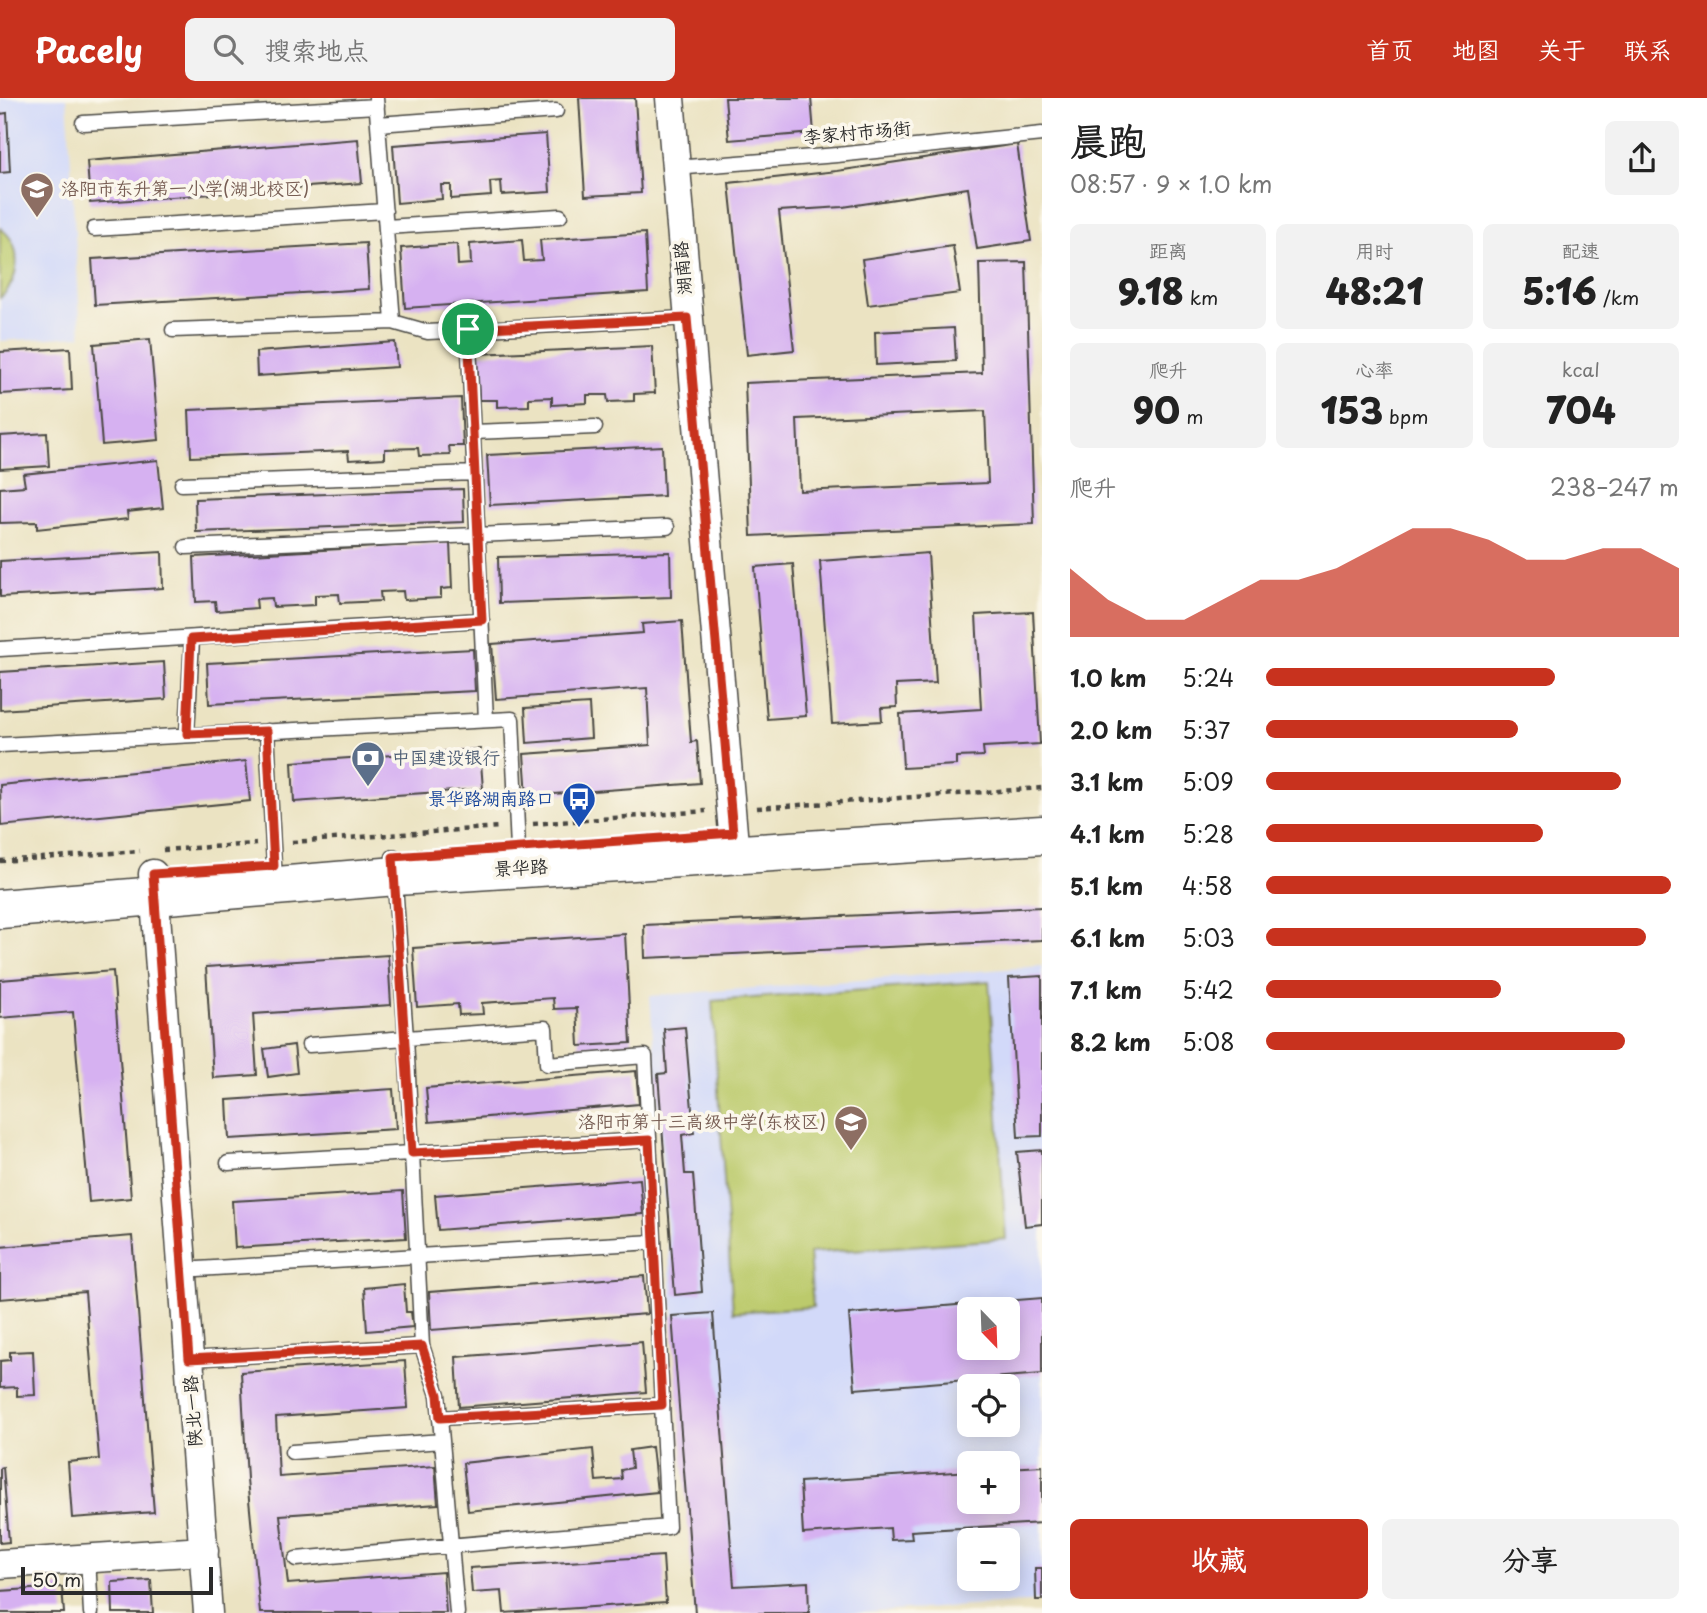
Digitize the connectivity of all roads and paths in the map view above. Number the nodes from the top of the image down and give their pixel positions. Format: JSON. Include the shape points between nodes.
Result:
{"nodes":[{"id":1,"x":670,"y":98,"type":"edge"},
{"id":2,"x":377,"y":102,"type":"edge"},
{"id":3,"x":556,"y":111,"type":"dead end"},
{"id":4,"x":83,"y":123,"type":"dead end"},
{"id":5,"x":378,"y":124,"type":"junction"},
{"id":6,"x":1042,"y":134,"type":"edge"},
{"id":7,"x":675,"y":168,"type":"junction"},
{"id":8,"x":385,"y":211,"type":"junction"},
{"id":9,"x":560,"y":216,"type":"dead end"},
{"id":10,"x":386,"y":227,"type":"junction"},
{"id":11,"x":94,"y":229,"type":"dead end"},
{"id":12,"x":687,"y":318,"type":"junction"},
{"id":13,"x":393,"y":322,"type":"junction"},
{"id":14,"x":468,"y":329,"type":"junction"},
{"id":15,"x":173,"y":330,"type":"dead end"},
{"id":16,"x":595,"y":427,"type":"dead end"},
{"id":17,"x":473,"y":432,"type":"junction"},
{"id":18,"x":475,"y":473,"type":"junction"},
{"id":19,"x":182,"y":484,"type":"dead end"},
{"id":20,"x":667,"y":527,"type":"dead end"},
{"id":21,"x":478,"y":535,"type":"junction"},
{"id":22,"x":186,"y":547,"type":"dead end"},
{"id":23,"x":482,"y":620,"type":"junction"},
{"id":24,"x":191,"y":639,"type":"junction"},
{"id":25,"x":0,"y":649,"type":"edge"},
{"id":26,"x":486,"y":720,"type":"junction"},
{"id":27,"x":267,"y":731,"type":"junction"},
{"id":28,"x":187,"y":734,"type":"junction"},
{"id":29,"x":0,"y":745,"type":"edge"},
{"id":30,"x":1042,"y":811,"type":"edge"},
{"id":31,"x":1042,"y":835,"type":"edge"},
{"id":32,"x":734,"y":844,"type":"junction"},
{"id":33,"x":518,"y":849,"type":"junction"},
{"id":34,"x":274,"y":866,"type":"junction"},
{"id":35,"x":395,"y":866,"type":"junction"},
{"id":36,"x":0,"y":884,"type":"edge"},
{"id":37,"x":154,"y":885,"type":"junction"},
{"id":38,"x":0,"y":909,"type":"edge"},
{"id":39,"x":406,"y":1038,"type":"junction"},
{"id":40,"x":309,"y":1045,"type":"dead end"},
{"id":41,"x":649,"y":1140,"type":"junction"},
{"id":42,"x":412,"y":1153,"type":"junction"},
{"id":43,"x":228,"y":1163,"type":"dead end"},
{"id":44,"x":654,"y":1242,"type":"junction"},
{"id":45,"x":417,"y":1255,"type":"junction"},
{"id":46,"x":181,"y":1270,"type":"junction"},
{"id":47,"x":422,"y":1346,"type":"junction"},
{"id":48,"x":189,"y":1359,"type":"junction"},
{"id":49,"x":662,"y":1405,"type":"junction"},
{"id":50,"x":440,"y":1418,"type":"junction"},
{"id":51,"x":442,"y":1441,"type":"junction"},
{"id":52,"x":292,"y":1452,"type":"dead end"},
{"id":53,"x":452,"y":1546,"type":"junction"},
{"id":54,"x":204,"y":1550,"type":"junction"},
{"id":55,"x":88,"y":1558,"type":"junction"},
{"id":56,"x":296,"y":1559,"type":"dead end"},
{"id":57,"x":0,"y":1564,"type":"edge"},
{"id":58,"x":91,"y":1613,"type":"edge"},
{"id":59,"x":208,"y":1613,"type":"edge"},
{"id":60,"x":457,"y":1613,"type":"edge"}],
"edges":[{"from":1,"to":7,"type":"street","name":"湖南路"},
{"from":2,"to":4,"type":"lane"},
{"from":2,"to":5,"type":"lane"},
{"from":3,"to":5,"type":"lane"},
{"from":5,"to":8,"type":"lane"},
{"from":6,"to":7,"type":"lane","name":"李家村市场街"},
{"from":7,"to":12,"type":"street","name":"湖南路"},
{"from":8,"to":10,"type":"lane"},
{"from":8,"to":11,"type":"lane"},
{"from":9,"to":10,"type":"lane"},
{"from":10,"to":13,"type":"lane"},
{"from":12,"to":14,"type":"lane"},
{"from":12,"to":32,"type":"street","name":"湖南路"},
{"from":13,"to":14,"type":"lane","via":[[428,332]]},
{"from":13,"to":15,"type":"lane"},
{"from":14,"to":17,"type":"lane"},
{"from":16,"to":17,"type":"lane"},
{"from":17,"to":18,"type":"lane"},
{"from":18,"to":19,"type":"lane"},
{"from":18,"to":21,"type":"lane"},
{"from":20,"to":21,"type":"lane"},
{"from":21,"to":22,"type":"lane"},
{"from":21,"to":23,"type":"lane"},
{"from":23,"to":24,"type":"lane"},
{"from":23,"to":26,"type":"lane"},
{"from":24,"to":25,"type":"lane"},
{"from":24,"to":28,"type":"lane"},
{"from":26,"to":27,"type":"lane"},
{"from":26,"to":33,"type":"lane","via":[[512,719]]},
{"from":27,"to":28,"type":"lane"},
{"from":27,"to":34,"type":"lane"},
{"from":28,"to":29,"type":"lane"},
{"from":30,"to":32,"type":"main road","name":"景华路"},
{"from":31,"to":32,"type":"main road","name":"景华路"},
{"from":32,"to":33,"type":"main road","name":"景华路"},
{"from":32,"to":35,"type":"main road","name":"景华路"},
{"from":33,"to":35,"type":"main road","name":"景华路"},
{"from":34,"to":35,"type":"main road","name":"景华路"},
{"from":34,"to":37,"type":"main road","name":"景华路"},
{"from":35,"to":37,"type":"main road","name":"景华路"},
{"from":35,"to":39,"type":"lane"},
{"from":36,"to":37,"type":"main road","name":"景华路"},
{"from":37,"to":38,"type":"main road","name":"景华路"},
{"from":37,"to":46,"type":"street","name":"陕北一路"},
{"from":39,"to":40,"type":"lane"},
{"from":39,"to":41,"type":"lane","via":[[545,1028],[547,1064],[645,1055]]},
{"from":39,"to":42,"type":"lane"},
{"from":41,"to":42,"type":"lane"},
{"from":41,"to":44,"type":"lane"},
{"from":42,"to":43,"type":"lane"},
{"from":42,"to":45,"type":"lane"},
{"from":44,"to":45,"type":"lane"},
{"from":44,"to":49,"type":"lane"},
{"from":45,"to":46,"type":"lane"},
{"from":45,"to":47,"type":"lane"},
{"from":46,"to":48,"type":"street","name":"陕北一路"},
{"from":47,"to":48,"type":"lane"},
{"from":47,"to":50,"type":"lane","via":[[438,1395]]},
{"from":48,"to":54,"type":"street","name":"陕北一路"},
{"from":49,"to":50,"type":"lane"},
{"from":49,"to":53,"type":"lane","via":[[668,1527]]},
{"from":50,"to":51,"type":"lane"},
{"from":51,"to":52,"type":"lane"},
{"from":51,"to":53,"type":"lane"},
{"from":53,"to":56,"type":"lane"},
{"from":53,"to":60,"type":"lane"},
{"from":54,"to":55,"type":"street"},
{"from":54,"to":59,"type":"street","name":"陕北一路"},
{"from":55,"to":57,"type":"street"},
{"from":55,"to":58,"type":"lane"}]}
